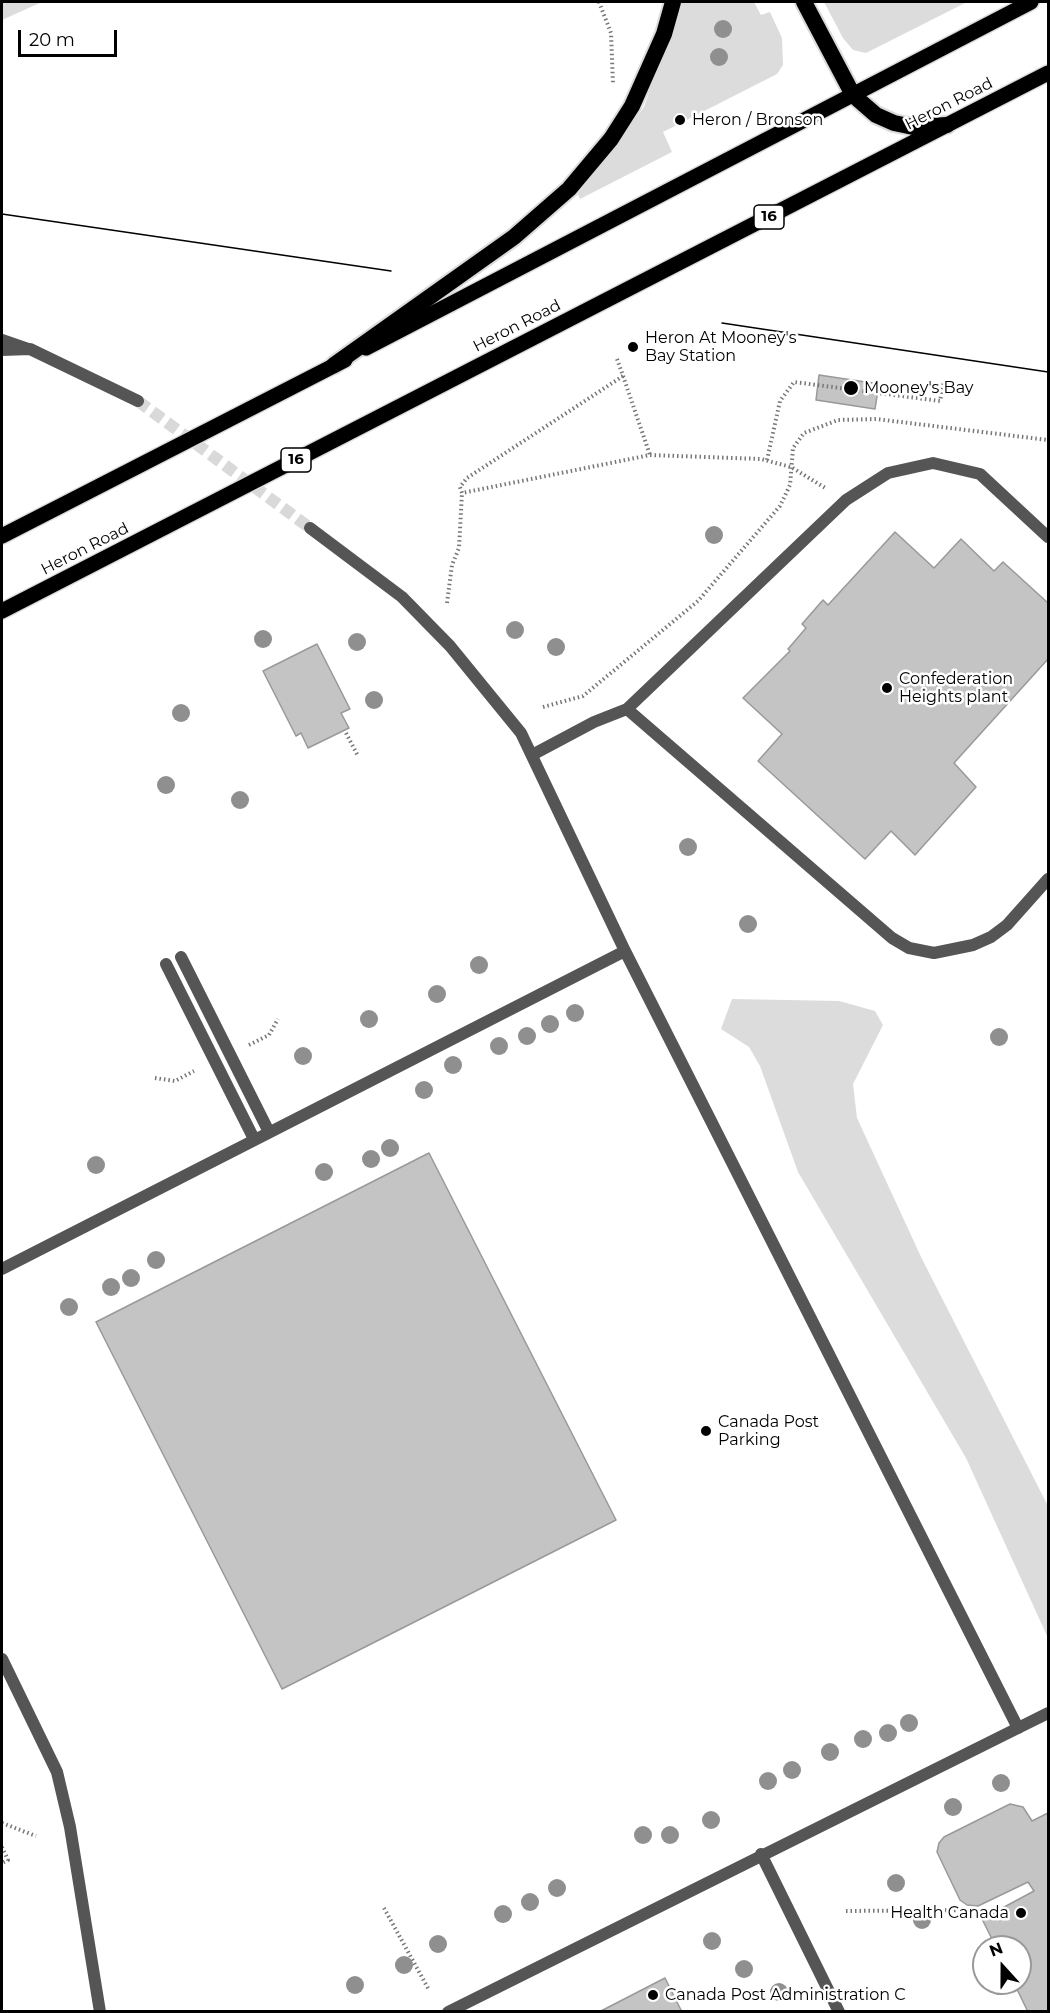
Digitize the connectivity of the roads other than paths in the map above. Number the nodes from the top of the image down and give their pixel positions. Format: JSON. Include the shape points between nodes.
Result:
{"nodes":[{"id":1,"x":673,"y":2,"type":"edge"},
{"id":2,"x":804,"y":2,"type":"edge"},
{"id":3,"x":1031,"y":2,"type":"edge"},
{"id":4,"x":1048,"y":73,"type":"edge"},
{"id":5,"x":853,"y":95,"type":"junction"},
{"id":6,"x":947,"y":125,"type":"junction"},
{"id":7,"x":2,"y":340,"type":"edge"},
{"id":8,"x":30,"y":349,"type":"junction"},
{"id":9,"x":2,"y":350,"type":"edge"},
{"id":10,"x":334,"y":365,"type":"junction"},
{"id":11,"x":138,"y":401,"type":"tunnel mouth"},
{"id":12,"x":310,"y":528,"type":"tunnel mouth"},
{"id":13,"x":2,"y":536,"type":"edge"},
{"id":14,"x":1048,"y":537,"type":"edge"},
{"id":15,"x":2,"y":611,"type":"edge"},
{"id":16,"x":627,"y":709,"type":"junction"},
{"id":17,"x":532,"y":755,"type":"junction"},
{"id":18,"x":1048,"y":879,"type":"edge"},
{"id":19,"x":626,"y":951,"type":"junction"},
{"id":20,"x":181,"y":957,"type":"dead end"},
{"id":21,"x":166,"y":964,"type":"dead end"},
{"id":22,"x":269,"y":1132,"type":"junction"},
{"id":23,"x":254,"y":1139,"type":"junction"},
{"id":24,"x":2,"y":1269,"type":"edge"},
{"id":25,"x":2,"y":1659,"type":"edge"},
{"id":26,"x":1048,"y":1713,"type":"edge"},
{"id":27,"x":1018,"y":1728,"type":"junction"},
{"id":28,"x":761,"y":1854,"type":"junction"},
{"id":29,"x":100,"y":2012,"type":"edge"},
{"id":30,"x":448,"y":2012,"type":"edge"},
{"id":31,"x":839,"y":2012,"type":"edge"}],
"edges":[{"from":1,"to":10,"type":"highway","via":[[664,34],[632,106],[611,140],[568,189],[514,237]]},
{"from":2,"to":5,"type":"highway"},
{"from":3,"to":5,"type":"main road"},
{"from":4,"to":6,"type":"main road","name":"Heron Road","number":"16"},
{"from":5,"to":6,"type":"highway","via":[[876,115],[894,123],[913,127]]},
{"from":5,"to":10,"type":"main road"},
{"from":6,"to":15,"type":"main road","name":"Heron Road","number":"16"},
{"from":7,"to":8,"type":"street"},
{"from":8,"to":9,"type":"street"},
{"from":8,"to":11,"type":"street"},
{"from":10,"to":13,"type":"main road"},
{"from":12,"to":17,"type":"street","via":[[402,597],[450,646],[521,733]]},
{"from":14,"to":16,"type":"street","via":[[980,474],[933,463],[888,473],[846,500]]},
{"from":16,"to":17,"type":"street"},
{"from":16,"to":18,"type":"street","via":[[892,938],[909,948],[934,953],[991,937]]},
{"from":17,"to":19,"type":"street"},
{"from":19,"to":22,"type":"street"},
{"from":19,"to":27,"type":"street"},
{"from":20,"to":22,"type":"street"},
{"from":21,"to":23,"type":"street"},
{"from":22,"to":23,"type":"street"},
{"from":23,"to":24,"type":"street"},
{"from":25,"to":29,"type":"street","via":[[57,1772],[70,1827]]},
{"from":26,"to":27,"type":"street"},
{"from":27,"to":28,"type":"street"},
{"from":28,"to":30,"type":"street"},
{"from":28,"to":31,"type":"street"}]}
